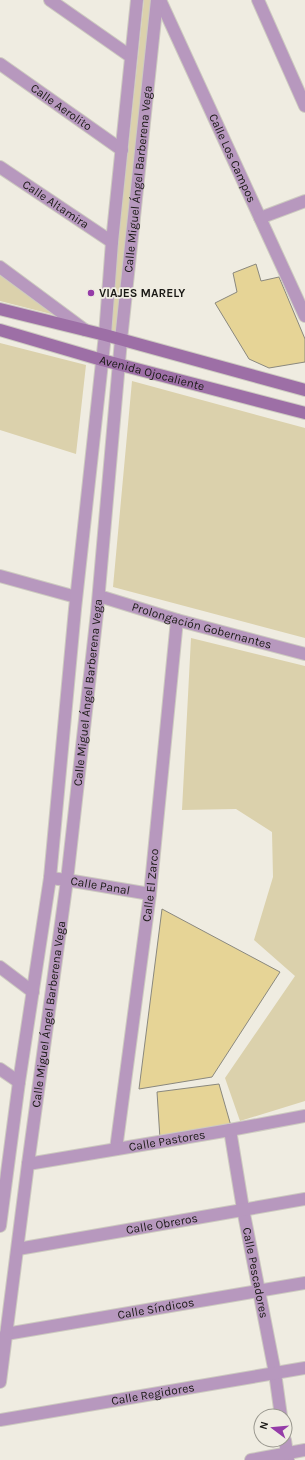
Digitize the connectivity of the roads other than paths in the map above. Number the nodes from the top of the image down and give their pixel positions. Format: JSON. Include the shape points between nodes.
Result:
{"nodes":[{"id":1,"x":50,"y":0,"type":"edge"},
{"id":2,"x":137,"y":0,"type":"edge"},
{"id":3,"x":158,"y":0,"type":"edge"},
{"id":4,"x":258,"y":0,"type":"edge"},
{"id":5,"x":130,"y":56,"type":"junction"},
{"id":6,"x":0,"y":64,"type":"edge"},
{"id":7,"x":302,"y":87,"type":"edge"},
{"id":8,"x":305,"y":106,"type":"edge"},
{"id":9,"x":122,"y":150,"type":"junction"},
{"id":10,"x":0,"y":167,"type":"edge"},
{"id":11,"x":305,"y":201,"type":"edge"},
{"id":12,"x":260,"y":218,"type":"junction"},
{"id":13,"x":112,"y":242,"type":"junction"},
{"id":14,"x":0,"y":267,"type":"edge"},
{"id":15,"x":0,"y":309,"type":"edge"},
{"id":16,"x":305,"y":316,"type":"edge"},
{"id":17,"x":0,"y":330,"type":"edge"},
{"id":18,"x":86,"y":330,"type":"junction"},
{"id":19,"x":104,"y":335,"type":"junction"},
{"id":20,"x":121,"y":340,"type":"junction"},
{"id":21,"x":102,"y":360,"type":"junction"},
{"id":22,"x":120,"y":364,"type":"junction"},
{"id":23,"x":305,"y":390,"type":"edge"},
{"id":24,"x":305,"y":413,"type":"edge"},
{"id":25,"x":0,"y":576,"type":"edge"},
{"id":26,"x":99,"y":596,"type":"junction"},
{"id":27,"x":76,"y":597,"type":"junction"},
{"id":28,"x":177,"y":620,"type":"junction"},
{"id":29,"x":305,"y":654,"type":"edge"},
{"id":30,"x":50,"y":878,"type":"junction"},
{"id":31,"x":67,"y":880,"type":"junction"},
{"id":32,"x":150,"y":894,"type":"junction"},
{"id":33,"x":0,"y":967,"type":"edge"},
{"id":34,"x":33,"y":992,"type":"junction"},
{"id":35,"x":0,"y":1068,"type":"edge"},
{"id":36,"x":19,"y":1082,"type":"junction"},
{"id":37,"x":305,"y":1116,"type":"edge"},
{"id":38,"x":230,"y":1130,"type":"junction"},
{"id":39,"x":116,"y":1149,"type":"junction"},
{"id":40,"x":28,"y":1164,"type":"junction"},
{"id":41,"x":4,"y":1167,"type":"edge"},
{"id":42,"x":305,"y":1198,"type":"edge"},
{"id":43,"x":243,"y":1210,"type":"junction"},
{"id":44,"x":0,"y":1226,"type":"edge"},
{"id":45,"x":18,"y":1249,"type":"junction"},
{"id":46,"x":305,"y":1283,"type":"edge"},
{"id":47,"x":259,"y":1291,"type":"junction"},
{"id":48,"x":6,"y":1334,"type":"junction"},
{"id":49,"x":305,"y":1368,"type":"edge"},
{"id":50,"x":275,"y":1373,"type":"junction"},
{"id":51,"x":0,"y":1382,"type":"edge"},
{"id":52,"x":280,"y":1408,"type":"edge"},
{"id":53,"x":0,"y":1420,"type":"edge"},
{"id":54,"x":305,"y":1450,"type":"edge"},
{"id":55,"x":287,"y":1457,"type":"edge"},
{"id":56,"x":251,"y":1460,"type":"edge"}],
"edges":[{"from":1,"to":5,"type":"street"},
{"from":2,"to":5,"type":"street","name":"Calle Miguel Ángel Barberena Vega"},
{"from":3,"to":12,"type":"street","name":"Calle Los Campos"},
{"from":3,"to":20,"type":"street","name":"Calle Miguel Ángel Barberena Vega"},
{"from":4,"to":7,"type":"street"},
{"from":5,"to":9,"type":"street","name":"Calle Miguel Ángel Barberena Vega"},
{"from":6,"to":9,"type":"street","name":"Calle Aerolito"},
{"from":7,"to":8,"type":"street"},
{"from":9,"to":13,"type":"street","name":"Calle Miguel Ángel Barberena Vega"},
{"from":10,"to":13,"type":"street","name":"Calle Altamira"},
{"from":11,"to":12,"type":"street"},
{"from":12,"to":16,"type":"street","name":"Calle Los Campos"},
{"from":13,"to":19,"type":"street","name":"Calle Miguel Ángel Barberena Vega"},
{"from":14,"to":18,"type":"street"},
{"from":15,"to":18,"type":"main road","name":"Avenida Ojocaliente"},
{"from":17,"to":21,"type":"main road","name":"Avenida Ojocaliente"},
{"from":18,"to":19,"type":"main road","name":"Avenida Ojocaliente"},
{"from":19,"to":20,"type":"main road","name":"Avenida Ojocaliente"},
{"from":19,"to":21,"type":"street","name":"Calle Miguel Ángel Barberena Vega"},
{"from":20,"to":22,"type":"street","name":"Calle Miguel Ángel Barberena Vega"},
{"from":20,"to":23,"type":"main road","name":"Avenida Ojocaliente"},
{"from":21,"to":22,"type":"main road","name":"Avenida Ojocaliente"},
{"from":21,"to":27,"type":"street","name":"Calle Miguel Ángel Barberena Vega"},
{"from":22,"to":24,"type":"main road","name":"Avenida Ojocaliente"},
{"from":22,"to":26,"type":"street","name":"Calle Miguel Ángel Barberena Vega"},
{"from":25,"to":27,"type":"street"},
{"from":26,"to":28,"type":"street","name":"Prolongación Gobernantes"},
{"from":26,"to":31,"type":"street","name":"Calle Miguel Ángel Barberena Vega"},
{"from":27,"to":30,"type":"street","name":"Calle Miguel Ángel Barberena Vega"},
{"from":28,"to":29,"type":"street","name":"Prolongación Gobernantes"},
{"from":28,"to":32,"type":"street","name":"Calle El Zarco"},
{"from":30,"to":31,"type":"street","name":"Calle Panal"},
{"from":30,"to":34,"type":"street","name":"Calle Miguel Ángel Barberena Vega"},
{"from":31,"to":32,"type":"street","name":"Calle Panal"},
{"from":31,"to":40,"type":"street","name":"Calle Miguel Ángel Barberena Vega"},
{"from":32,"to":39,"type":"street","name":"Calle El Zarco"},
{"from":33,"to":34,"type":"street"},
{"from":34,"to":36,"type":"street","name":"Calle Miguel Ángel Barberena Vega"},
{"from":35,"to":36,"type":"street"},
{"from":36,"to":41,"type":"street","name":"Calle Miguel Ángel Barberena Vega"},
{"from":37,"to":38,"type":"street","name":"Calle Pastores"},
{"from":38,"to":39,"type":"street","name":"Calle Pastores"},
{"from":38,"to":43,"type":"street","name":"Calle Pescadores"},
{"from":39,"to":40,"type":"street","name":"Calle Pastores"},
{"from":40,"to":45,"type":"street","name":"Calle Miguel Ángel Barberena Vega"},
{"from":41,"to":44,"type":"street","name":"Calle Miguel Ángel Barberena Vega"},
{"from":42,"to":43,"type":"street","name":"Calle Obreros"},
{"from":43,"to":45,"type":"street","name":"Calle Obreros"},
{"from":43,"to":47,"type":"street","name":"Calle Pescadores"},
{"from":45,"to":48,"type":"street","name":"Calle Miguel Ángel Barberena Vega"},
{"from":46,"to":47,"type":"street","name":"Calle Síndicos"},
{"from":47,"to":48,"type":"street","name":"Calle Síndicos"},
{"from":47,"to":50,"type":"street","name":"Calle Pescadores"},
{"from":48,"to":51,"type":"street","name":"Calle Miguel Ángel Barberena Vega"},
{"from":49,"to":50,"type":"street","name":"Calle Regidores"},
{"from":50,"to":52,"type":"street","name":"Calle Pescadores"},
{"from":50,"to":53,"type":"street","name":"Calle Regidores"},
{"from":54,"to":55,"type":"street"},
{"from":55,"to":56,"type":"street"}]}
